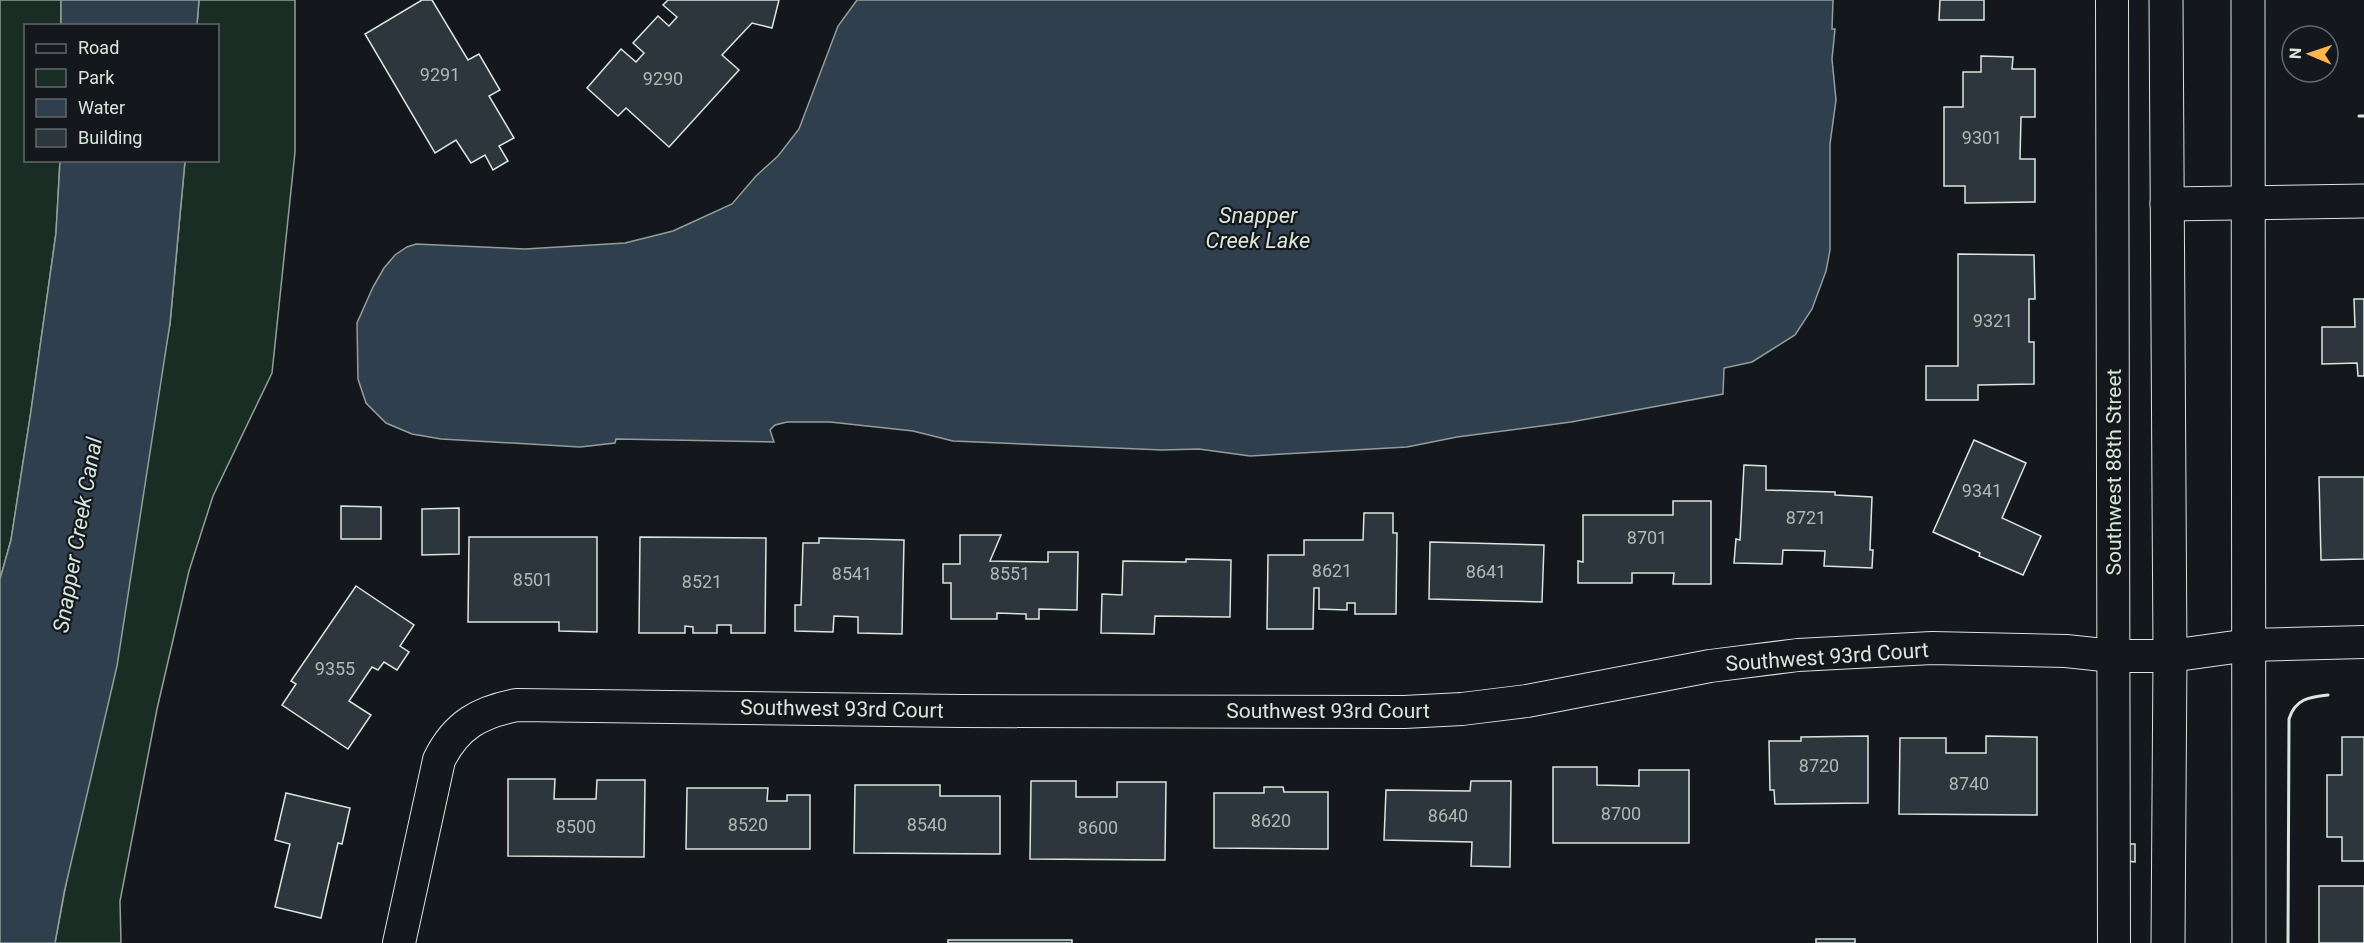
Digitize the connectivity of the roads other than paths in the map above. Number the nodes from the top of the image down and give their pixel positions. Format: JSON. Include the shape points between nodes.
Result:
{"nodes":[{"id":1,"x":2112,"y":0,"type":"edge"},
{"id":2,"x":2166,"y":0,"type":"edge"},
{"id":3,"x":2248,"y":0,"type":"edge"},
{"id":4,"x":2364,"y":201,"type":"edge"},
{"id":5,"x":2248,"y":203,"type":"junction"},
{"id":6,"x":2167,"y":204,"type":"junction"},
{"id":7,"x":2364,"y":642,"type":"edge"},
{"id":8,"x":2249,"y":645,"type":"junction"},
{"id":9,"x":2113,"y":656,"type":"junction"},
{"id":10,"x":2170,"y":656,"type":"junction"},
{"id":11,"x":399,"y":943,"type":"edge"},
{"id":12,"x":2114,"y":943,"type":"edge"},
{"id":13,"x":2168,"y":943,"type":"edge"},
{"id":14,"x":2248,"y":943,"type":"edge"}],
"edges":[{"from":1,"to":9,"type":"street","name":"Southwest 88th Street"},
{"from":2,"to":6,"type":"main road"},
{"from":3,"to":5,"type":"main road"},
{"from":4,"to":5,"type":"main road"},
{"from":5,"to":6,"type":"main road"},
{"from":5,"to":8,"type":"main road"},
{"from":6,"to":10,"type":"main road"},
{"from":7,"to":8,"type":"street","name":"Southwest 93rd Court"},
{"from":8,"to":10,"type":"street","name":"Southwest 93rd Court"},
{"from":8,"to":14,"type":"main road"},
{"from":9,"to":10,"type":"street","name":"Southwest 93rd Court"},
{"from":9,"to":11,"type":"street","name":"Southwest 93rd Court","via":[[1932,648],[1798,655],[1700,668],[1527,701],[1404,712],[517,705],[499,708],[455,733],[446,745]]},
{"from":9,"to":12,"type":"street","name":"Southwest 88th Street"},
{"from":10,"to":13,"type":"main road"}]}
